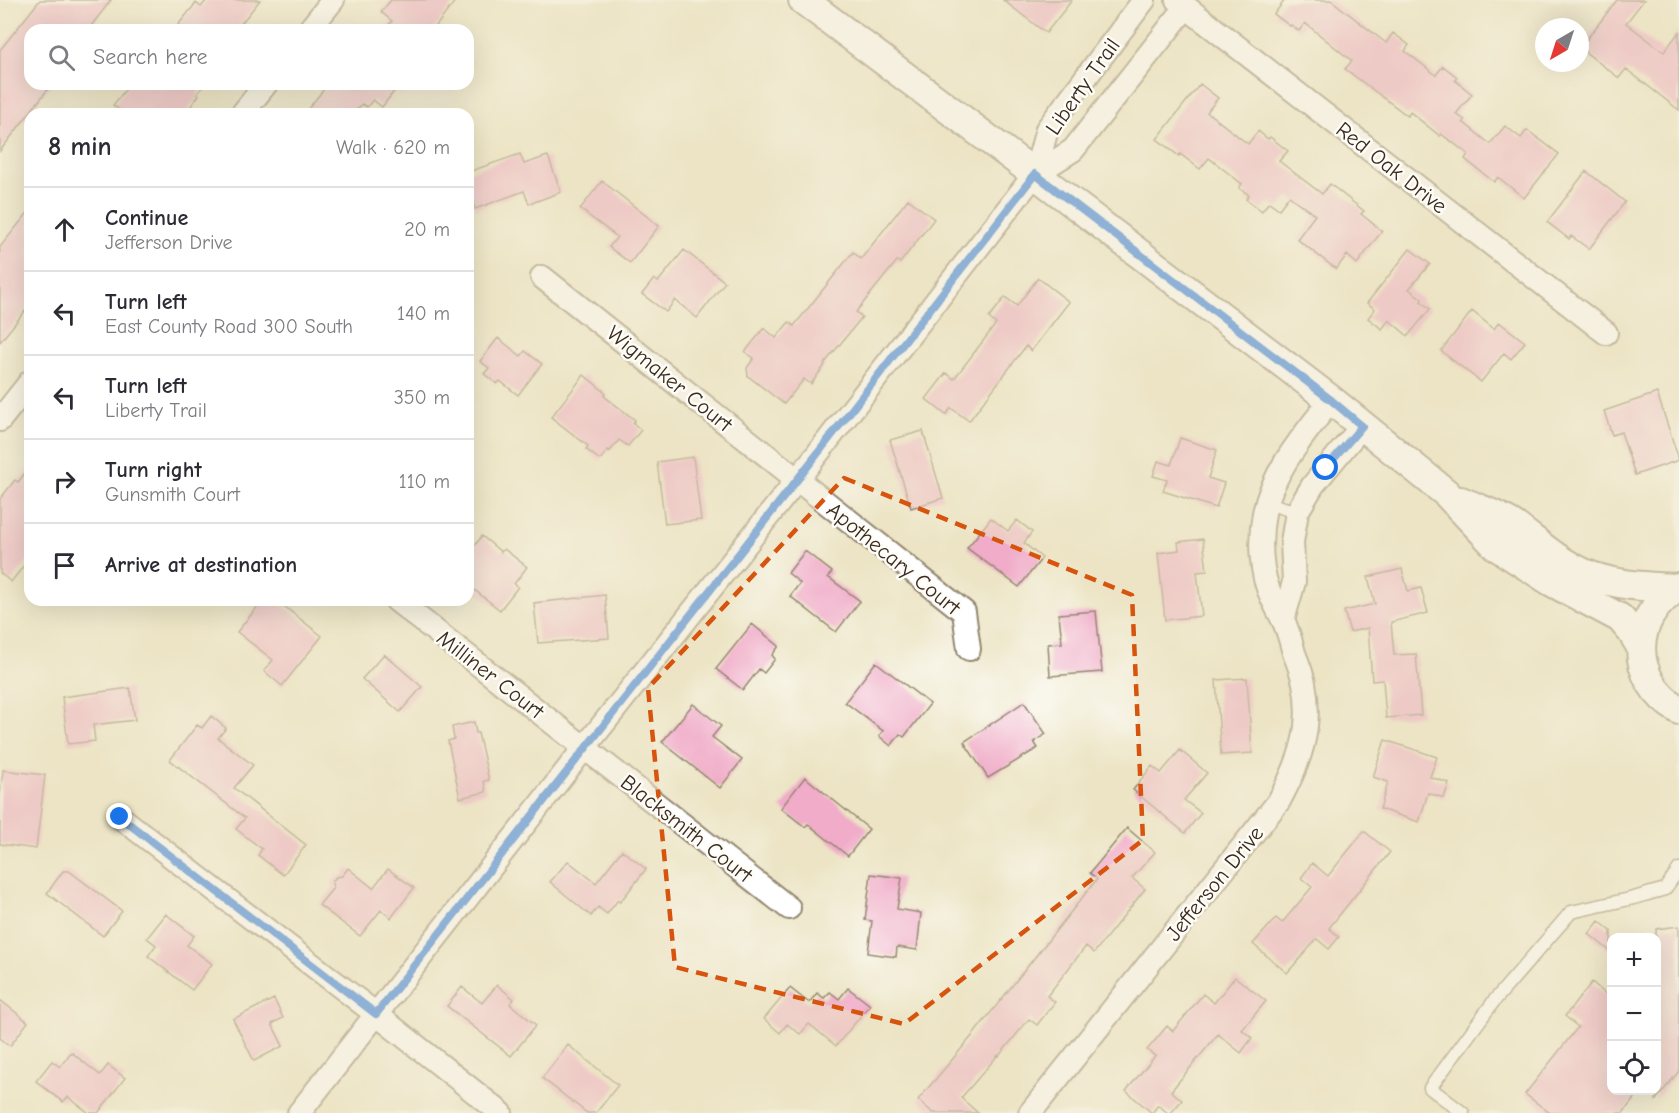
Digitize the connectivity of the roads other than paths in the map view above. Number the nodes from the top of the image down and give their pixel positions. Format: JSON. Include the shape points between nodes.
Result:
{"nodes":[{"id":1,"x":333,"y":0,"type":"edge"},
{"id":2,"x":803,"y":0,"type":"edge"},
{"id":3,"x":1144,"y":0,"type":"edge"},
{"id":4,"x":1182,"y":4,"type":"edge"},
{"id":5,"x":314,"y":24,"type":"edge"},
{"id":6,"x":261,"y":90,"type":"edge"},
{"id":7,"x":247,"y":108,"type":"edge"},
{"id":8,"x":1035,"y":174,"type":"junction"},
{"id":9,"x":542,"y":277,"type":"dead end"},
{"id":10,"x":1606,"y":333,"type":"dead end"},
{"id":11,"x":24,"y":390,"type":"edge"},
{"id":12,"x":1331,"y":400,"type":"junction"},
{"id":13,"x":0,"y":420,"type":"edge"},
{"id":14,"x":1362,"y":426,"type":"junction"},
{"id":15,"x":797,"y":480,"type":"junction"},
{"id":16,"x":1446,"y":493,"type":"junction"},
{"id":17,"x":1267,"y":503,"type":"junction"},
{"id":18,"x":1297,"y":512,"type":"junction"},
{"id":19,"x":1678,"y":588,"type":"edge"},
{"id":20,"x":404,"y":606,"type":"edge"},
{"id":21,"x":1283,"y":620,"type":"junction"},
{"id":22,"x":1641,"y":647,"type":"junction"},
{"id":23,"x":969,"y":649,"type":"dead end"},
{"id":24,"x":1679,"y":710,"type":"edge"},
{"id":25,"x":585,"y":747,"type":"junction"},
{"id":26,"x":120,"y":817,"type":"dead end"},
{"id":27,"x":1679,"y":869,"type":"edge"},
{"id":28,"x":789,"y":909,"type":"dead end"},
{"id":29,"x":376,"y":1014,"type":"junction"},
{"id":30,"x":300,"y":1113,"type":"edge"},
{"id":31,"x":501,"y":1113,"type":"edge"},
{"id":32,"x":1030,"y":1113,"type":"edge"},
{"id":33,"x":1462,"y":1113,"type":"edge"}],
"edges":[{"from":1,"to":5,"type":"street"},
{"from":2,"to":8,"type":"street"},
{"from":3,"to":8,"type":"street","name":"Liberty Trail","via":[[1047,129]]},
{"from":4,"to":8,"type":"street","via":[[1073,150]]},
{"from":4,"to":10,"type":"street","name":"Red Oak Drive"},
{"from":6,"to":7,"type":"street"},
{"from":8,"to":12,"type":"street"},
{"from":8,"to":15,"type":"street","name":"Liberty Trail"},
{"from":9,"to":15,"type":"street","name":"Wigmaker Court"},
{"from":11,"to":13,"type":"street"},
{"from":12,"to":14,"type":"street"},
{"from":12,"to":17,"type":"street","name":"Jefferson Drive","via":[[1295,448]]},
{"from":14,"to":16,"type":"street"},
{"from":14,"to":18,"type":"street","via":[[1313,485]]},
{"from":15,"to":23,"type":"street","name":"Apothecary Court","via":[[964,612]]},
{"from":15,"to":25,"type":"street","name":"Liberty Trail"},
{"from":16,"to":19,"type":"street","via":[[1513,525],[1546,551],[1599,579]]},
{"from":16,"to":22,"type":"street","via":[[1496,546],[1552,582],[1620,618]]},
{"from":17,"to":18,"type":"lane"},
{"from":17,"to":21,"type":"street","name":"Jefferson Drive","via":[[1262,536],[1263,571]]},
{"from":18,"to":21,"type":"street","via":[[1292,542],[1294,582]]},
{"from":19,"to":22,"type":"street","via":[[1651,612]]},
{"from":20,"to":25,"type":"street","name":"Milliner Court"},
{"from":21,"to":32,"type":"street","name":"Jefferson Drive","via":[[1307,701],[1302,752],[1290,780],[1279,801]]},
{"from":22,"to":24,"type":"street","via":[[1650,683]]},
{"from":25,"to":28,"type":"street","name":"Blacksmith Court"},
{"from":25,"to":29,"type":"street","name":"Liberty Trail"},
{"from":26,"to":29,"type":"street"},
{"from":27,"to":33,"type":"lane","via":[[1665,889],[1571,912],[1494,1001],[1430,1088]]},
{"from":29,"to":30,"type":"street","name":"Liberty Trail"},
{"from":29,"to":31,"type":"street"}]}
